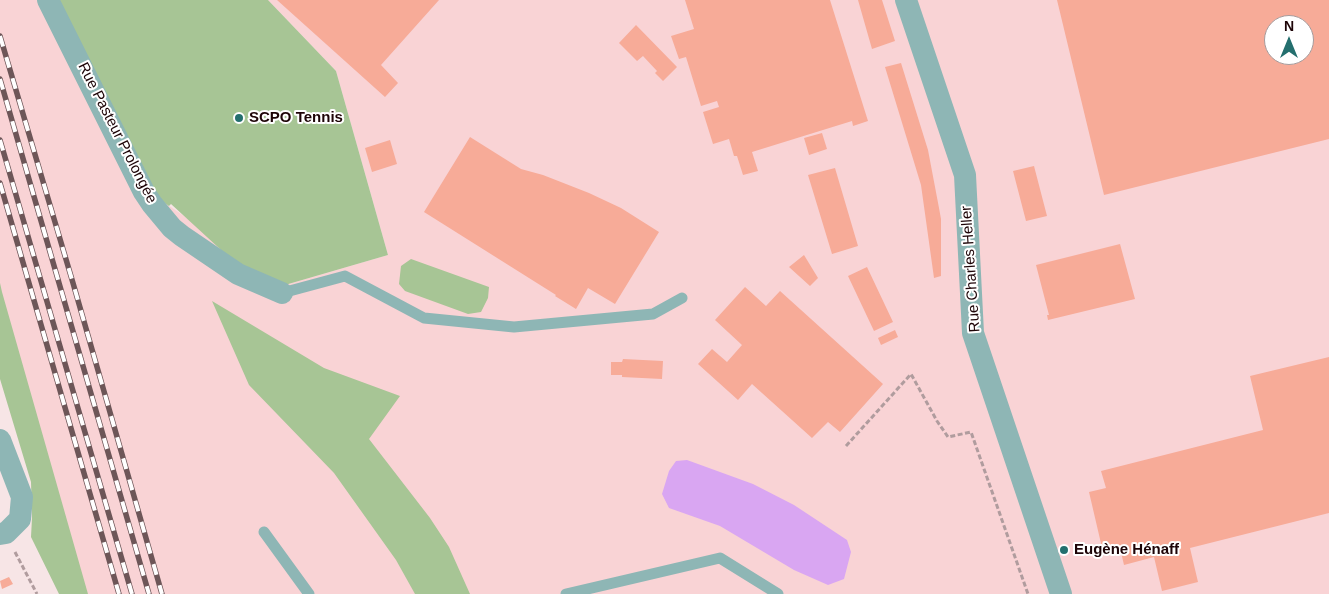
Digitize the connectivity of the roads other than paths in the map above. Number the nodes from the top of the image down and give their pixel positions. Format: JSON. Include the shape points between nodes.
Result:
{"nodes":[{"id":1,"x":48,"y":0,"type":"edge"},
{"id":2,"x":906,"y":0,"type":"edge"},
{"id":3,"x":282,"y":293,"type":"joint"},
{"id":4,"x":682,"y":298,"type":"dead end"},
{"id":5,"x":0,"y":440,"type":"edge"},
{"id":6,"x":264,"y":532,"type":"dead end"},
{"id":7,"x":3,"y":534,"type":"edge"},
{"id":8,"x":603,"y":590,"type":"edge"},
{"id":9,"x":309,"y":594,"type":"edge"},
{"id":10,"x":566,"y":594,"type":"edge"},
{"id":11,"x":778,"y":594,"type":"edge"},
{"id":12,"x":1061,"y":594,"type":"edge"}],
"edges":[{"from":1,"to":3,"type":"street","name":"Rue Pasteur Prolongée","via":[[152,204],[177,232],[238,274]]},
{"from":2,"to":12,"type":"street","name":"Rue Charles Heller","via":[[965,175],[974,333]]},
{"from":3,"to":4,"type":"lane","via":[[346,276],[424,318],[514,327],[652,314]]},
{"from":5,"to":7,"type":"street","via":[[22,497],[20,519]]},
{"from":6,"to":9,"type":"lane"},
{"from":8,"to":10,"type":"lane"},
{"from":8,"to":11,"type":"lane","via":[[720,558]]}]}
